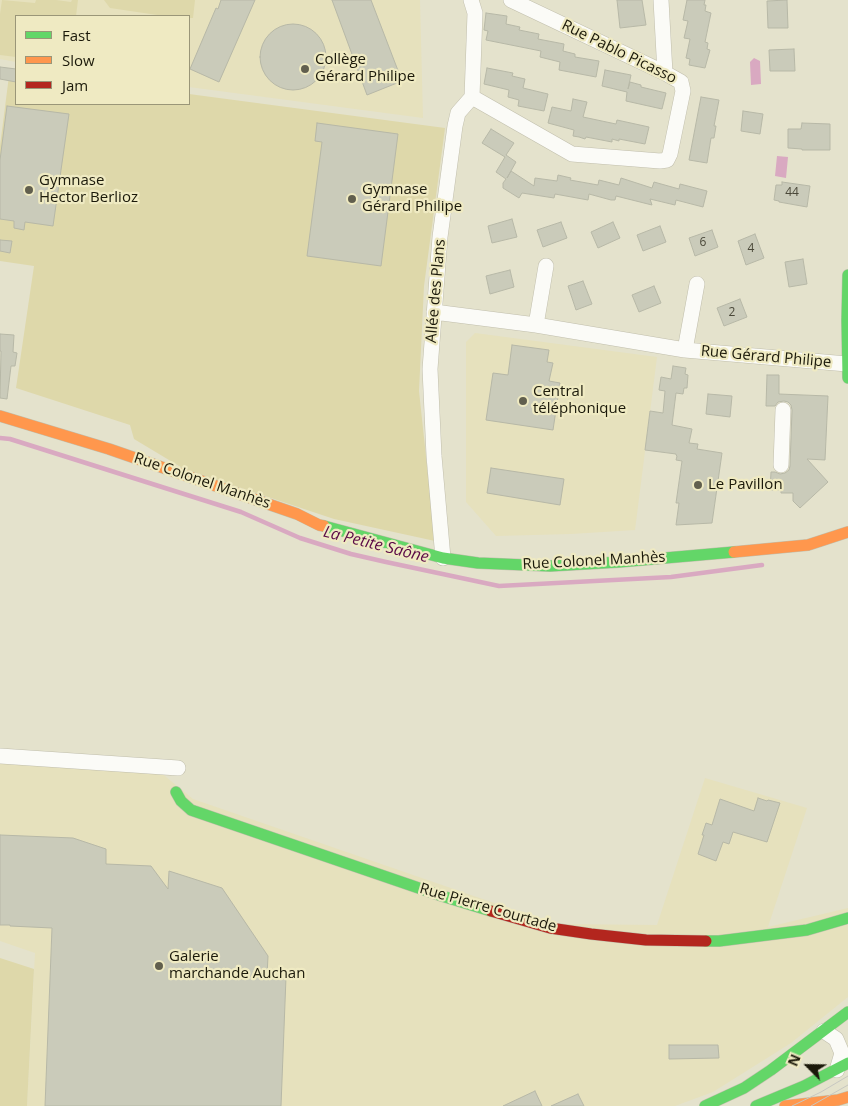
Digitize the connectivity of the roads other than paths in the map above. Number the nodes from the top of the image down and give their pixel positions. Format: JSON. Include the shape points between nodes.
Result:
{"nodes":[{"id":1,"x":471,"y":0,"type":"edge"},
{"id":2,"x":511,"y":0,"type":"edge"},
{"id":3,"x":661,"y":0,"type":"edge"},
{"id":4,"x":665,"y":73,"type":"junction"},
{"id":5,"x":472,"y":97,"type":"junction"},
{"id":6,"x":546,"y":266,"type":"dead end"},
{"id":7,"x":848,"y":275,"type":"edge"},
{"id":8,"x":697,"y":284,"type":"dead end"},
{"id":9,"x":434,"y":312,"type":"junction"},
{"id":10,"x":847,"y":320,"type":"edge"},
{"id":11,"x":536,"y":325,"type":"junction"},
{"id":12,"x":685,"y":350,"type":"junction"},
{"id":13,"x":848,"y":364,"type":"edge"},
{"id":14,"x":848,"y":378,"type":"edge"},
{"id":15,"x":783,"y":410,"type":"dead end"},
{"id":16,"x":0,"y":416,"type":"edge"},
{"id":17,"x":781,"y":465,"type":"dead end"},
{"id":18,"x":848,"y":532,"type":"edge"},
{"id":19,"x":443,"y":558,"type":"junction"},
{"id":20,"x":0,"y":756,"type":"edge"},
{"id":21,"x":178,"y":768,"type":"dead end"},
{"id":22,"x":176,"y":792,"type":"dead end"},
{"id":23,"x":848,"y":918,"type":"edge"},
{"id":24,"x":848,"y":1012,"type":"edge"},
{"id":25,"x":824,"y":1032,"type":"junction"},
{"id":26,"x":801,"y":1048,"type":"junction"},
{"id":27,"x":799,"y":1064,"type":"dead end"},
{"id":28,"x":842,"y":1066,"type":"edge"},
{"id":29,"x":803,"y":1082,"type":"junction"},
{"id":30,"x":831,"y":1086,"type":"dead end"},
{"id":31,"x":848,"y":1097,"type":"edge"},
{"id":32,"x":705,"y":1106,"type":"edge"},
{"id":33,"x":756,"y":1106,"type":"edge"},
{"id":34,"x":785,"y":1106,"type":"edge"}],
"edges":[{"from":1,"to":5,"type":"street","via":[[474,13]]},
{"from":2,"to":4,"type":"street","name":"Rue Pablo Picasso"},
{"from":3,"to":4,"type":"street"},
{"from":4,"to":5,"type":"street","name":"Rue Pablo Picasso","via":[[682,82],[683,91],[670,154],[667,160],[660,161],[572,154]]},
{"from":5,"to":9,"type":"street","name":"Allée des Plans","via":[[458,113],[455,126]]},
{"from":6,"to":11,"type":"street"},
{"from":7,"to":10,"type":"street"},
{"from":8,"to":12,"type":"street","name":"Rue Gérard Philipe"},
{"from":9,"to":11,"type":"street","name":"Rue Gérard Philipe"},
{"from":9,"to":19,"type":"street","name":"Allée des Plans","via":[[430,369]]},
{"from":10,"to":13,"type":"street"},
{"from":11,"to":12,"type":"street","name":"Rue Gérard Philipe"},
{"from":12,"to":13,"type":"street","name":"Rue Gérard Philipe"},
{"from":13,"to":14,"type":"street"},
{"from":15,"to":17,"type":"street"},
{"from":16,"to":19,"type":"street","name":"Rue Colonel Manhès","via":[[109,449],[298,514],[319,525]]},
{"from":18,"to":19,"type":"street","name":"Rue Colonel Manhès","via":[[808,546],[619,562],[550,566]]},
{"from":20,"to":21,"type":"street"},
{"from":22,"to":23,"type":"street","name":"Rue Pierre Courtade","via":[[191,810],[442,896],[550,928],[646,940],[719,940],[807,930]]},
{"from":24,"to":25,"type":"street"},
{"from":25,"to":26,"type":"street"},
{"from":25,"to":28,"type":"street","via":[[836,1039],[842,1053]]},
{"from":26,"to":27,"type":"street"},
{"from":26,"to":32,"type":"street","via":[[744,1088]]},
{"from":28,"to":29,"type":"street"},
{"from":29,"to":30,"type":"street"},
{"from":29,"to":33,"type":"street"},
{"from":31,"to":34,"type":"street"}]}
